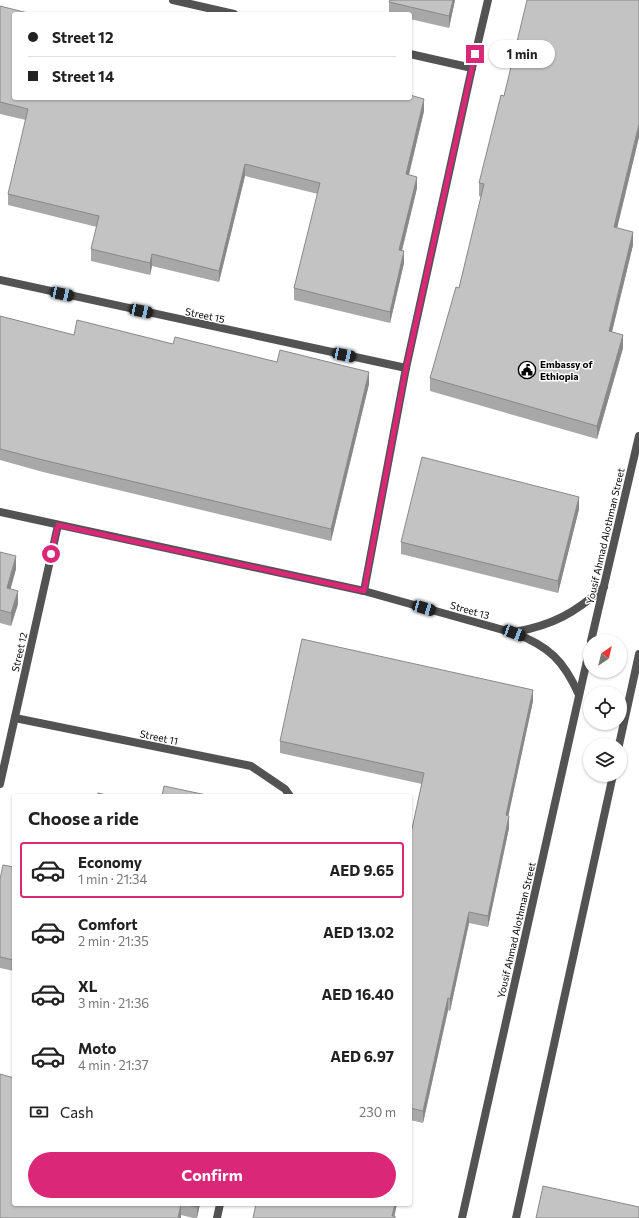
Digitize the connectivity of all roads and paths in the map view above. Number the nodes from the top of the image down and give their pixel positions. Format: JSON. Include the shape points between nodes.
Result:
{"nodes":[{"id":1,"x":173,"y":0,"type":"edge"},
{"id":2,"x":488,"y":0,"type":"edge"},
{"id":3,"x":225,"y":12,"type":"edge"},
{"id":4,"x":412,"y":54,"type":"edge"},
{"id":5,"x":472,"y":68,"type":"junction"},
{"id":6,"x":0,"y":280,"type":"edge"},
{"id":7,"x":406,"y":368,"type":"junction"},
{"id":8,"x":639,"y":436,"type":"edge"},
{"id":9,"x":0,"y":512,"type":"edge"},
{"id":10,"x":58,"y":525,"type":"junction"},
{"id":11,"x":604,"y":587,"type":"junction"},
{"id":12,"x":364,"y":591,"type":"junction"},
{"id":13,"x":514,"y":633,"type":"junction"},
{"id":14,"x":593,"y":634,"type":"edge"},
{"id":15,"x":639,"y":654,"type":"edge"},
{"id":16,"x":583,"y":678,"type":"edge"},
{"id":17,"x":579,"y":695,"type":"junction"},
{"id":18,"x":15,"y":718,"type":"junction"},
{"id":19,"x":621,"y":738,"type":"edge"},
{"id":20,"x":611,"y":782,"type":"edge"},
{"id":21,"x":0,"y":784,"type":"edge"},
{"id":22,"x":288,"y":794,"type":"edge"},
{"id":23,"x":220,"y":1206,"type":"edge"},
{"id":24,"x":217,"y":1218,"type":"edge"},
{"id":25,"x":462,"y":1218,"type":"edge"},
{"id":26,"x":516,"y":1218,"type":"edge"}],
"edges":[{"from":1,"to":3,"type":"street"},
{"from":2,"to":5,"type":"street"},
{"from":4,"to":5,"type":"street"},
{"from":5,"to":7,"type":"street"},
{"from":6,"to":7,"type":"street","name":"Street 15"},
{"from":7,"to":12,"type":"street"},
{"from":8,"to":11,"type":"street","name":"Yousif Ahmad Alothman Street"},
{"from":9,"to":10,"type":"street","name":"Street 13"},
{"from":10,"to":12,"type":"street","name":"Street 13"},
{"from":10,"to":18,"type":"street","name":"Street 12"},
{"from":11,"to":13,"type":"street","name":"Street 13","via":[[572,613],[534,629]]},
{"from":11,"to":14,"type":"street","name":"Yousif Ahmad Alothman Street"},
{"from":12,"to":13,"type":"street","name":"Street 13"},
{"from":13,"to":17,"type":"street","name":"Street 13","via":[[547,649],[568,673]]},
{"from":15,"to":19,"type":"street"},
{"from":16,"to":17,"type":"street","name":"Yousif Ahmad Alothman Street"},
{"from":17,"to":25,"type":"street","name":"Yousif Ahmad Alothman Street"},
{"from":18,"to":21,"type":"street","name":"Street 12"},
{"from":18,"to":22,"type":"street","name":"Street 11","via":[[251,766]]},
{"from":20,"to":26,"type":"street"},
{"from":23,"to":24,"type":"street"}]}
